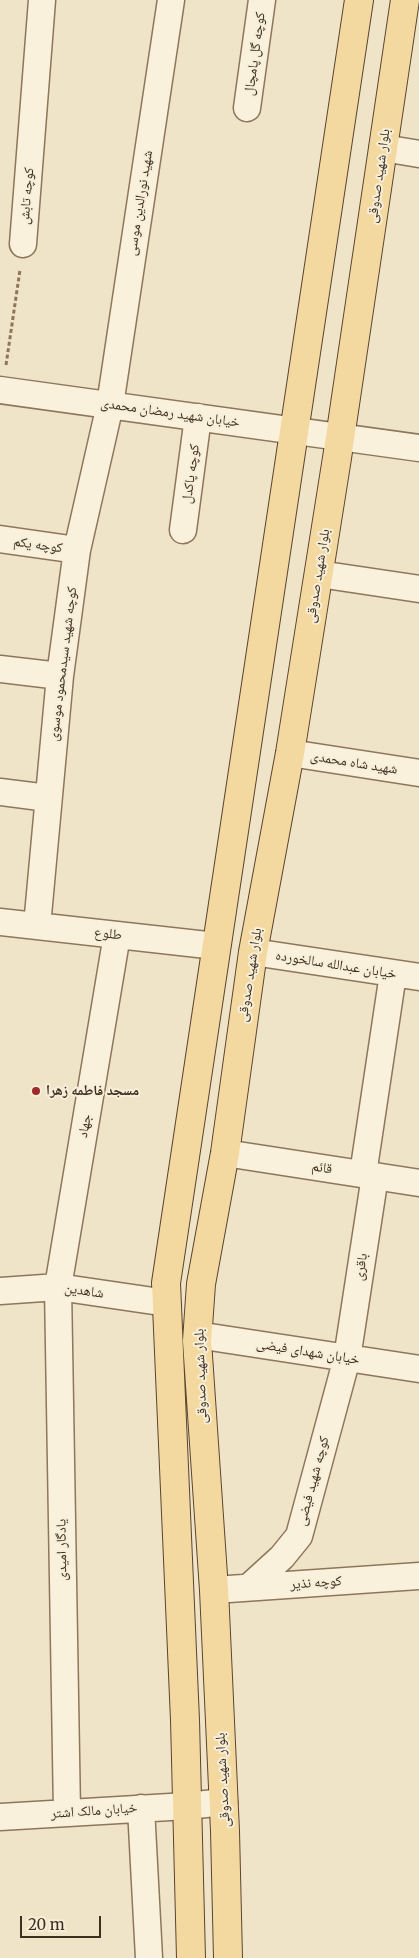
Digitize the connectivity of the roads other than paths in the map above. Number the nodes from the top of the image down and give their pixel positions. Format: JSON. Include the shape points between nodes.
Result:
{"nodes":[{"id":1,"x":42,"y":0,"type":"edge"},
{"id":2,"x":171,"y":0,"type":"edge"},
{"id":3,"x":262,"y":0,"type":"edge"},
{"id":4,"x":359,"y":0,"type":"edge"},
{"id":5,"x":405,"y":0,"type":"edge"},
{"id":6,"x":247,"y":108,"type":"dead end"},
{"id":7,"x":383,"y":148,"type":"junction"},
{"id":8,"x":419,"y":154,"type":"edge"},
{"id":9,"x":23,"y":244,"type":"road end"},
{"id":10,"x":1,"y":390,"type":"edge"},
{"id":11,"x":110,"y":405,"type":"junction"},
{"id":12,"x":198,"y":417,"type":"junction"},
{"id":13,"x":294,"y":430,"type":"junction"},
{"id":14,"x":340,"y":436,"type":"junction"},
{"id":15,"x":419,"y":448,"type":"edge"},
{"id":16,"x":183,"y":530,"type":"dead end"},
{"id":17,"x":0,"y":539,"type":"edge"},
{"id":18,"x":77,"y":550,"type":"junction"},
{"id":19,"x":319,"y":574,"type":"junction"},
{"id":20,"x":419,"y":589,"type":"edge"},
{"id":21,"x":0,"y":669,"type":"edge"},
{"id":22,"x":60,"y":676,"type":"junction"},
{"id":23,"x":290,"y":753,"type":"junction"},
{"id":24,"x":419,"y":773,"type":"edge"},
{"id":25,"x":0,"y":792,"type":"edge"},
{"id":26,"x":48,"y":798,"type":"junction"},
{"id":27,"x":0,"y":926,"type":"edge"},
{"id":28,"x":37,"y":926,"type":"junction"},
{"id":29,"x":117,"y":935,"type":"junction"},
{"id":30,"x":216,"y":946,"type":"junction"},
{"id":31,"x":253,"y":952,"type":"junction"},
{"id":32,"x":393,"y":974,"type":"junction"},
{"id":33,"x":419,"y":978,"type":"edge"},
{"id":34,"x":225,"y":1153,"type":"junction"},
{"id":35,"x":369,"y":1175,"type":"junction"},
{"id":36,"x":419,"y":1183,"type":"edge"},
{"id":37,"x":58,"y":1287,"type":"junction"},
{"id":38,"x":0,"y":1290,"type":"edge"},
{"id":39,"x":167,"y":1303,"type":"junction"},
{"id":40,"x":197,"y":1335,"type":"junction"},
{"id":41,"x":347,"y":1358,"type":"junction"},
{"id":42,"x":419,"y":1369,"type":"edge"},
{"id":43,"x":419,"y":1576,"type":"edge"},
{"id":44,"x":249,"y":1587,"type":"junction"},
{"id":45,"x":214,"y":1590,"type":"junction"},
{"id":46,"x":224,"y":1802,"type":"junction"},
{"id":47,"x":187,"y":1806,"type":"junction"},
{"id":48,"x":141,"y":1808,"type":"junction"},
{"id":49,"x":67,"y":1813,"type":"junction"},
{"id":50,"x":0,"y":1817,"type":"edge"},
{"id":51,"x":148,"y":1958,"type":"edge"},
{"id":52,"x":191,"y":1958,"type":"edge"},
{"id":53,"x":228,"y":1958,"type":"edge"}],
"edges":[{"from":1,"to":9,"type":"street","name":"کوچه تابش"},
{"from":2,"to":11,"type":"street","name":"شهید نورالدین موسی"},
{"from":3,"to":6,"type":"street","name":"کوچه گل پامچال"},
{"from":4,"to":13,"type":"main road"},
{"from":5,"to":7,"type":"main road","name":"بلوار شهید صدوقی"},
{"from":7,"to":8,"type":"street"},
{"from":7,"to":14,"type":"main road","name":"بلوار شهید صدوقی"},
{"from":10,"to":11,"type":"street","name":"خیابان شهید رمضان محمدی"},
{"from":11,"to":12,"type":"street","name":"خیابان شهید رمضان محمدی"},
{"from":11,"to":18,"type":"street","name":"کوچه شهید سیدمحمود موسوی"},
{"from":12,"to":13,"type":"street","name":"خیابان شهید رمضان محمدی"},
{"from":12,"to":16,"type":"street","name":"کوچه پاکدل"},
{"from":13,"to":14,"type":"street","name":"خیابان شهید رمضان محمدی"},
{"from":13,"to":30,"type":"main road"},
{"from":14,"to":15,"type":"street","name":"خیابان شهید رمضان محمدی"},
{"from":14,"to":19,"type":"main road","name":"بلوار شهید صدوقی"},
{"from":17,"to":18,"type":"street","name":"کوچه یکم"},
{"from":18,"to":22,"type":"street","name":"کوچه شهید سیدمحمود موسوی"},
{"from":19,"to":20,"type":"street"},
{"from":19,"to":23,"type":"main road","name":"بلوار شهید صدوقی"},
{"from":21,"to":22,"type":"street"},
{"from":22,"to":26,"type":"street","name":"کوچه شهید سیدمحمود موسوی"},
{"from":23,"to":24,"type":"street","name":"شهید شاه محمدی"},
{"from":23,"to":31,"type":"main road","name":"بلوار شهید صدوقی"},
{"from":25,"to":26,"type":"street"},
{"from":26,"to":28,"type":"street","name":"کوچه شهید سیدمحمود موسوی"},
{"from":27,"to":28,"type":"street","name":"طلوع"},
{"from":28,"to":29,"type":"street","name":"طلوع"},
{"from":29,"to":30,"type":"street","name":"طلوع"},
{"from":29,"to":37,"type":"street","name":"جهاد"},
{"from":30,"to":31,"type":"main road"},
{"from":30,"to":39,"type":"main road","via":[[166,1283]]},
{"from":31,"to":32,"type":"street","name":"خیابان عبدالله سالخورده"},
{"from":31,"to":34,"type":"main road","name":"بلوار شهید صدوقی"},
{"from":32,"to":33,"type":"street","name":"خیابان عبدالله سالخورده"},
{"from":32,"to":35,"type":"street","name":"باقری"},
{"from":34,"to":35,"type":"street","name":"قائم"},
{"from":34,"to":40,"type":"main road","name":"بلوار شهید صدوقی","via":[[202,1284]]},
{"from":35,"to":36,"type":"street","name":"قائم"},
{"from":35,"to":41,"type":"street","name":"باقری"},
{"from":37,"to":38,"type":"street","name":"شاهدین"},
{"from":37,"to":39,"type":"street","name":"شاهدین"},
{"from":37,"to":49,"type":"street","name":"یادگار امیدی"},
{"from":39,"to":47,"type":"main road"},
{"from":40,"to":41,"type":"street","name":"خیابان شهدای فیضی"},
{"from":40,"to":45,"type":"main road","name":"بلوار شهید صدوقی"},
{"from":41,"to":42,"type":"street","name":"خیابان شهدای فیضی"},
{"from":41,"to":44,"type":"street","name":"کوچه شهید فیضی","via":[[299,1536],[282,1558]]},
{"from":43,"to":44,"type":"street","name":"کوچه نذیر"},
{"from":44,"to":45,"type":"street","name":"کوچه نذیر"},
{"from":45,"to":46,"type":"main road","name":"بلوار شهید صدوقی"},
{"from":46,"to":47,"type":"street","name":"خیابان مالک اشتر"},
{"from":46,"to":53,"type":"main road","name":"بلوار شهید صدوقی"},
{"from":47,"to":48,"type":"street","name":"خیابان مالک اشتر"},
{"from":47,"to":52,"type":"main road"},
{"from":48,"to":49,"type":"street","name":"خیابان مالک اشتر"},
{"from":48,"to":51,"type":"street"},
{"from":49,"to":50,"type":"street","name":"خیابان مالک اشتر"}]}
